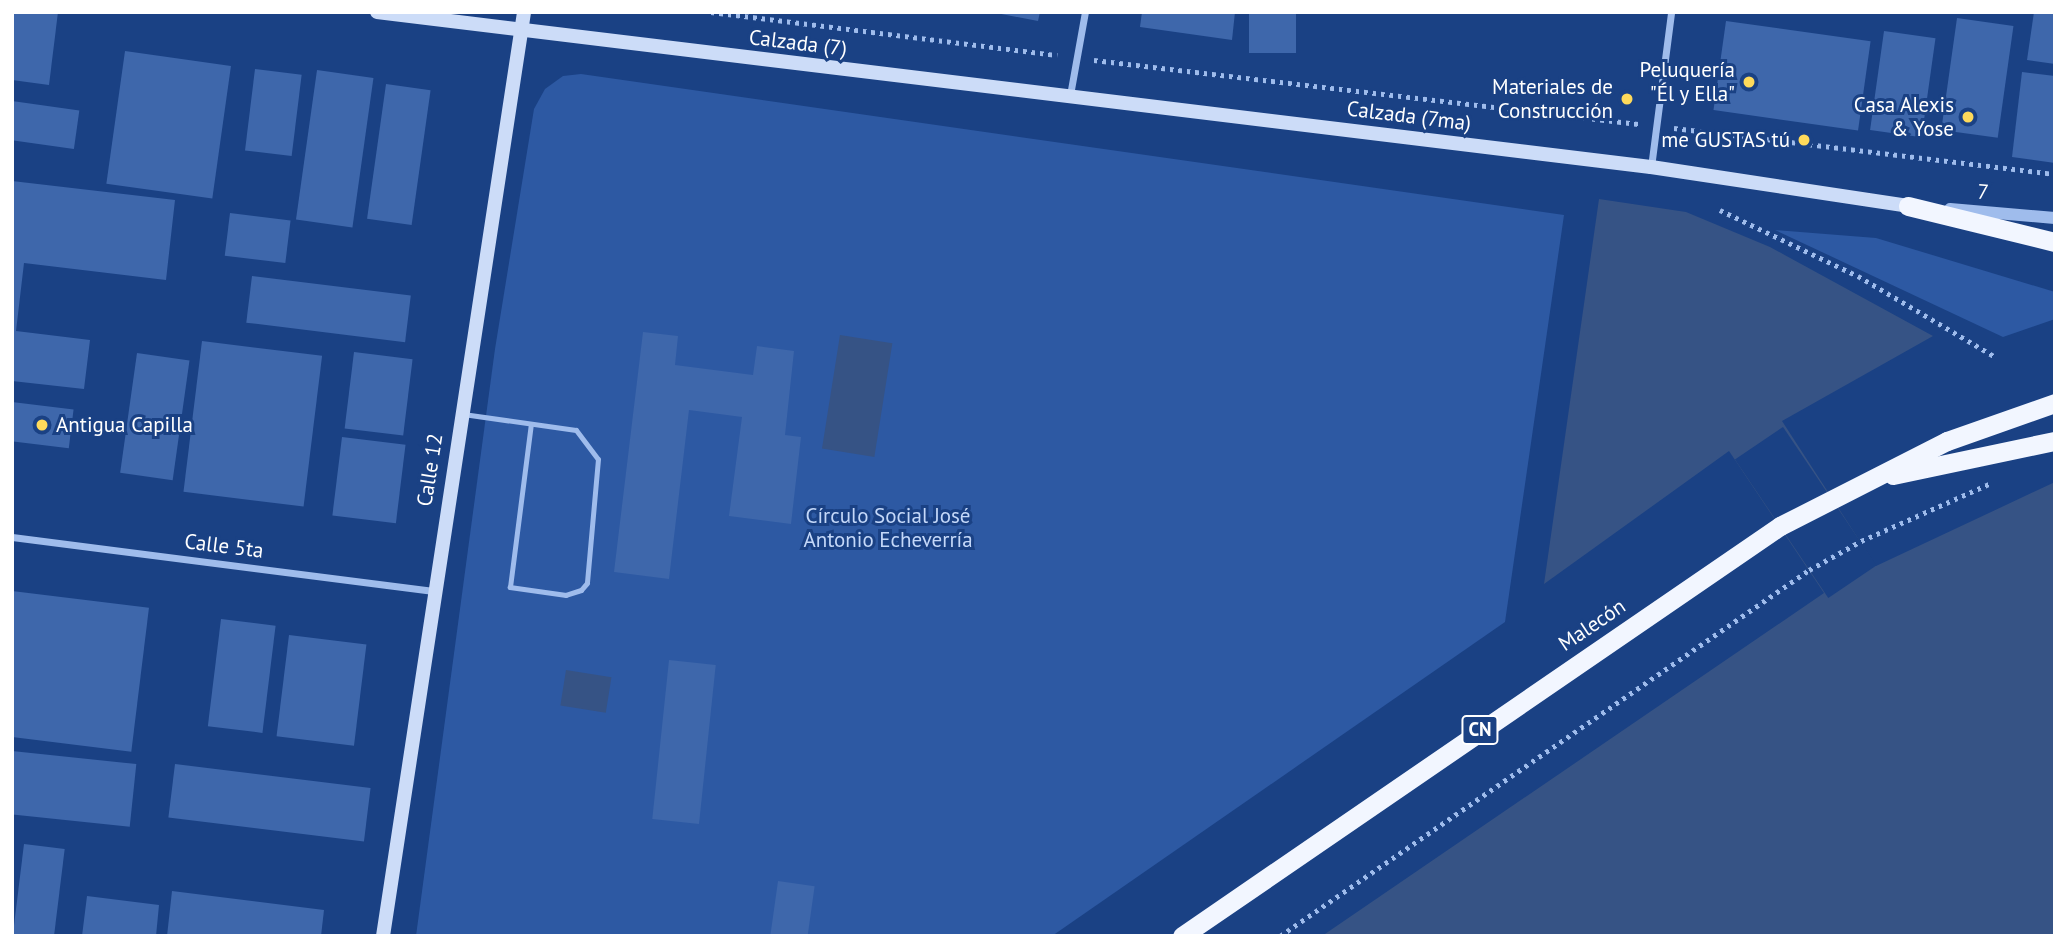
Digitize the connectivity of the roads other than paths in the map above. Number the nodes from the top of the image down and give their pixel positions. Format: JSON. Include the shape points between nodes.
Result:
{"nodes":[{"id":1,"x":377,"y":12,"type":"edge"},
{"id":2,"x":524,"y":12,"type":"edge"},
{"id":3,"x":1085,"y":12,"type":"edge"},
{"id":4,"x":1671,"y":12,"type":"edge"},
{"id":5,"x":521,"y":32,"type":"junction"},
{"id":6,"x":1070,"y":95,"type":"junction"},
{"id":7,"x":1651,"y":167,"type":"junction"},
{"id":8,"x":1908,"y":206,"type":"junction"},
{"id":9,"x":2055,"y":218,"type":"edge"},
{"id":10,"x":2055,"y":242,"type":"edge"},
{"id":11,"x":2055,"y":403,"type":"edge"},
{"id":12,"x":460,"y":413,"type":"junction"},
{"id":13,"x":531,"y":424,"type":"junction"},
{"id":14,"x":2055,"y":441,"type":"edge"},
{"id":15,"x":1861,"y":482,"type":"junction"},
{"id":16,"x":12,"y":537,"type":"edge"},
{"id":17,"x":432,"y":591,"type":"junction"},
{"id":18,"x":383,"y":936,"type":"edge"},
{"id":19,"x":1182,"y":936,"type":"edge"}],
"edges":[{"from":1,"to":5,"type":"main road"},
{"from":2,"to":5,"type":"main road","name":"Calle 12"},
{"from":3,"to":6,"type":"street"},
{"from":4,"to":7,"type":"street"},
{"from":5,"to":6,"type":"main road","name":"Calzada (7)"},
{"from":5,"to":12,"type":"main road","name":"Calle 12"},
{"from":6,"to":7,"type":"main road","name":"Calzada (7ma)"},
{"from":7,"to":8,"type":"main road","name":"Calzada (7ma)"},
{"from":8,"to":9,"type":"street","name":"7"},
{"from":8,"to":10,"type":"highway"},
{"from":11,"to":15,"type":"highway","name":"Malecón","number":"CN","via":[[1947,441]]},
{"from":12,"to":13,"type":"lane"},
{"from":12,"to":17,"type":"main road","name":"Calle 12"},
{"from":13,"to":13,"type":"lane","via":[[510,587],[566,595],[587,583],[598,459],[576,430]]},
{"from":14,"to":15,"type":"highway"},
{"from":15,"to":19,"type":"highway","name":"Malecón","number":"CN","via":[[1780,526]]},
{"from":16,"to":17,"type":"street","name":"Calle 5ta"},
{"from":17,"to":18,"type":"main road","name":"Calle 12"}]}
